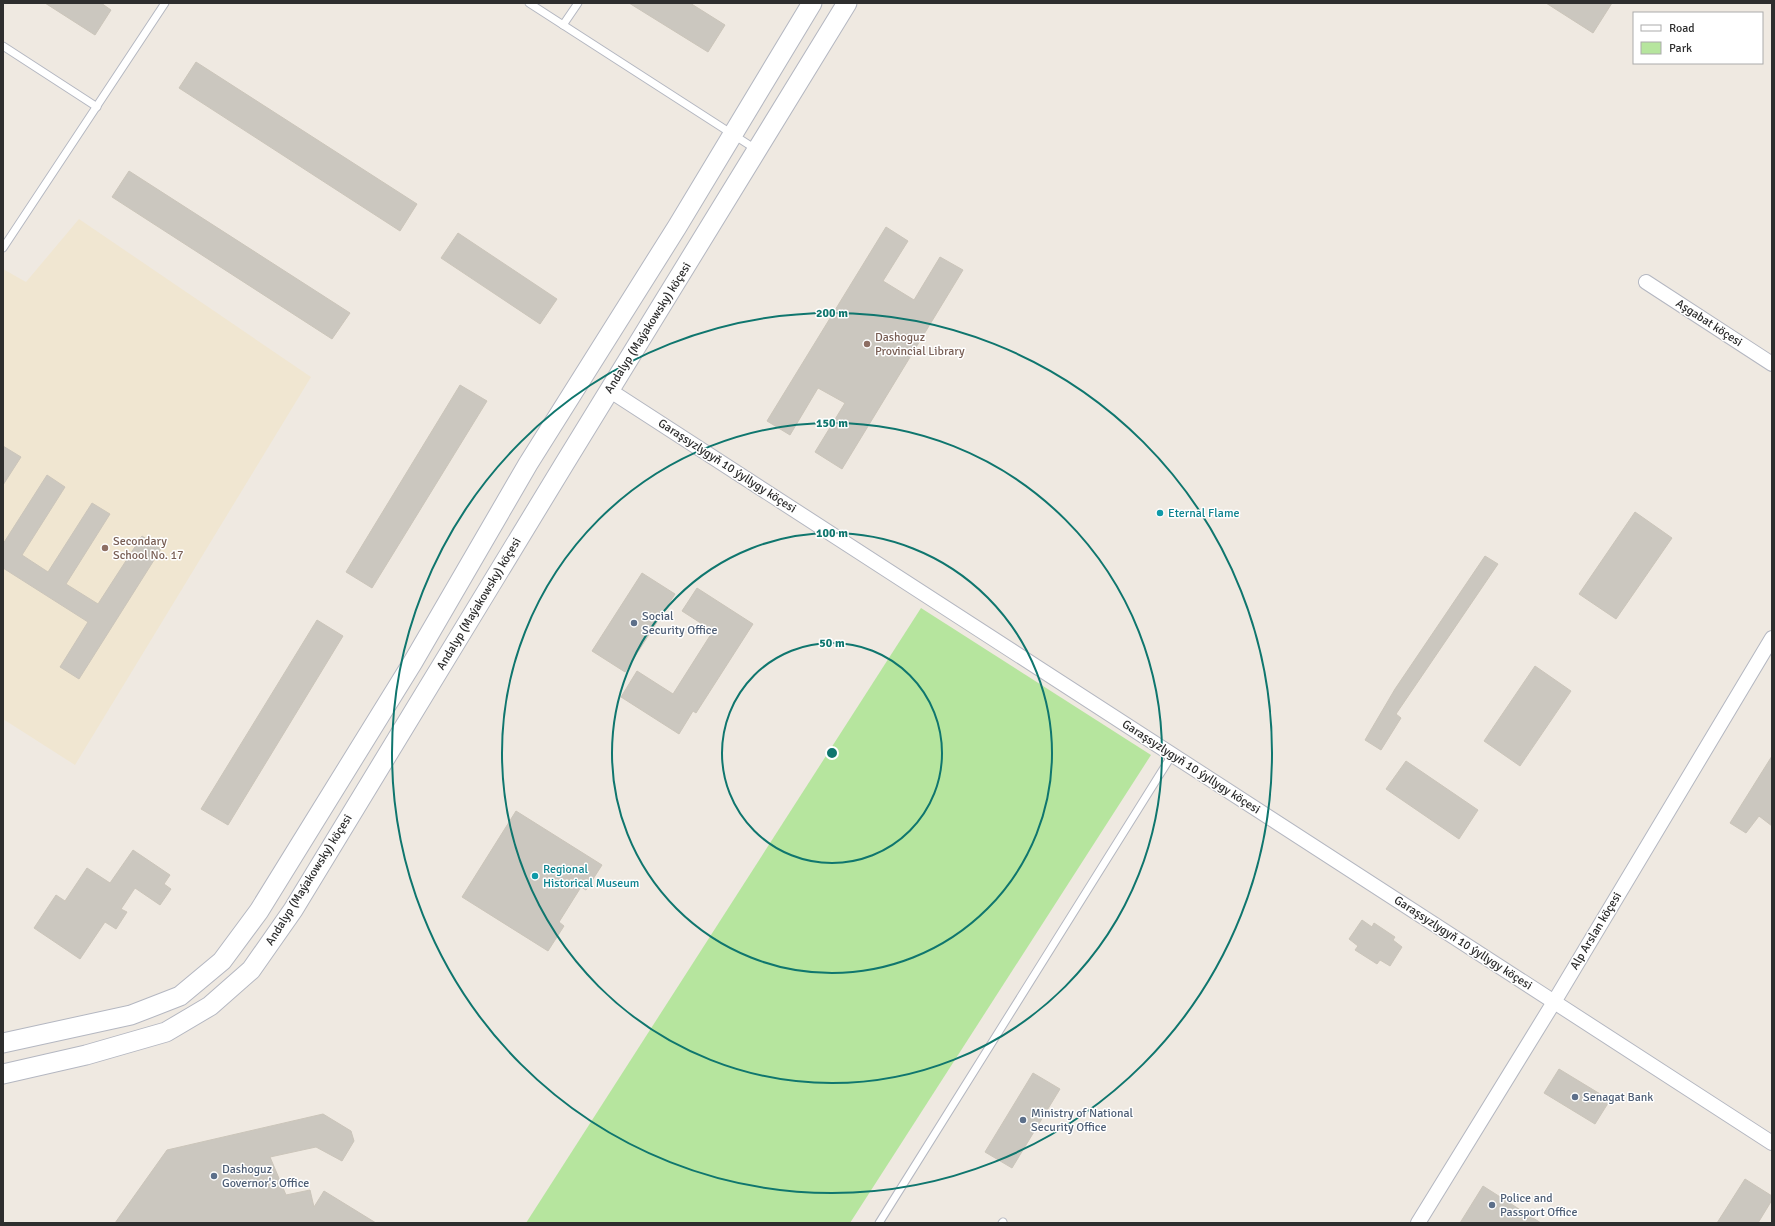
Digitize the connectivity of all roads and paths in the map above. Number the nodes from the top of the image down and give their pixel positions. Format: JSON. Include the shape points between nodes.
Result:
{"nodes":[{"id":1,"x":165,"y":3,"type":"edge"},
{"id":2,"x":529,"y":3,"type":"edge"},
{"id":3,"x":578,"y":3,"type":"edge"},
{"id":4,"x":812,"y":3,"type":"edge"},
{"id":5,"x":847,"y":3,"type":"edge"},
{"id":6,"x":563,"y":25,"type":"junction"},
{"id":7,"x":3,"y":46,"type":"edge"},
{"id":8,"x":97,"y":107,"type":"junction"},
{"id":9,"x":734,"y":135,"type":"junction"},
{"id":10,"x":757,"y":150,"type":"junction"},
{"id":11,"x":3,"y":248,"type":"edge"},
{"id":12,"x":1646,"y":282,"type":"dead end"},
{"id":13,"x":1772,"y":364,"type":"edge"},
{"id":14,"x":609,"y":390,"type":"junction"},
{"id":15,"x":1772,"y":638,"type":"edge"},
{"id":16,"x":1172,"y":755,"type":"junction"},
{"id":17,"x":1554,"y":1002,"type":"junction"},
{"id":18,"x":3,"y":1043,"type":"edge"},
{"id":19,"x":3,"y":1074,"type":"edge"},
{"id":20,"x":1772,"y":1143,"type":"edge"},
{"id":21,"x":878,"y":1223,"type":"edge"},
{"id":22,"x":1418,"y":1223,"type":"edge"}],
"edges":[{"from":1,"to":8,"type":"lane"},
{"from":2,"to":6,"type":"lane"},
{"from":3,"to":6,"type":"lane"},
{"from":4,"to":9,"type":"main road"},
{"from":5,"to":10,"type":"main road","name":"Andalyp (Maýakowsky) köçesi"},
{"from":6,"to":9,"type":"lane"},
{"from":7,"to":8,"type":"lane"},
{"from":8,"to":11,"type":"lane"},
{"from":9,"to":10,"type":"lane"},
{"from":9,"to":18,"type":"main road","via":[[528,464],[413,662],[267,897],[222,961],[180,996],[131,1015]]},
{"from":10,"to":14,"type":"main road","name":"Andalyp (Maýakowsky) köçesi"},
{"from":12,"to":13,"type":"street","name":"Aşgabat köçesi"},
{"from":14,"to":16,"type":"street","name":"Garaşsyzlygyň 10 ýyllygy köçesi"},
{"from":14,"to":19,"type":"main road","name":"Andalyp (Maýakowsky) köçesi","via":[[293,910],[251,970],[210,1006],[166,1032],[86,1055]]},
{"from":15,"to":17,"type":"street","name":"Alp Arslan köçesi"},
{"from":16,"to":17,"type":"street","name":"Garaşsyzlygyň 10 ýyllygy köçesi"},
{"from":16,"to":21,"type":"lane"},
{"from":17,"to":20,"type":"street","name":"Garaşsyzlygyň 10 ýyllygy köçesi"},
{"from":17,"to":22,"type":"street","name":"Alp Arslan köçesi"}]}
